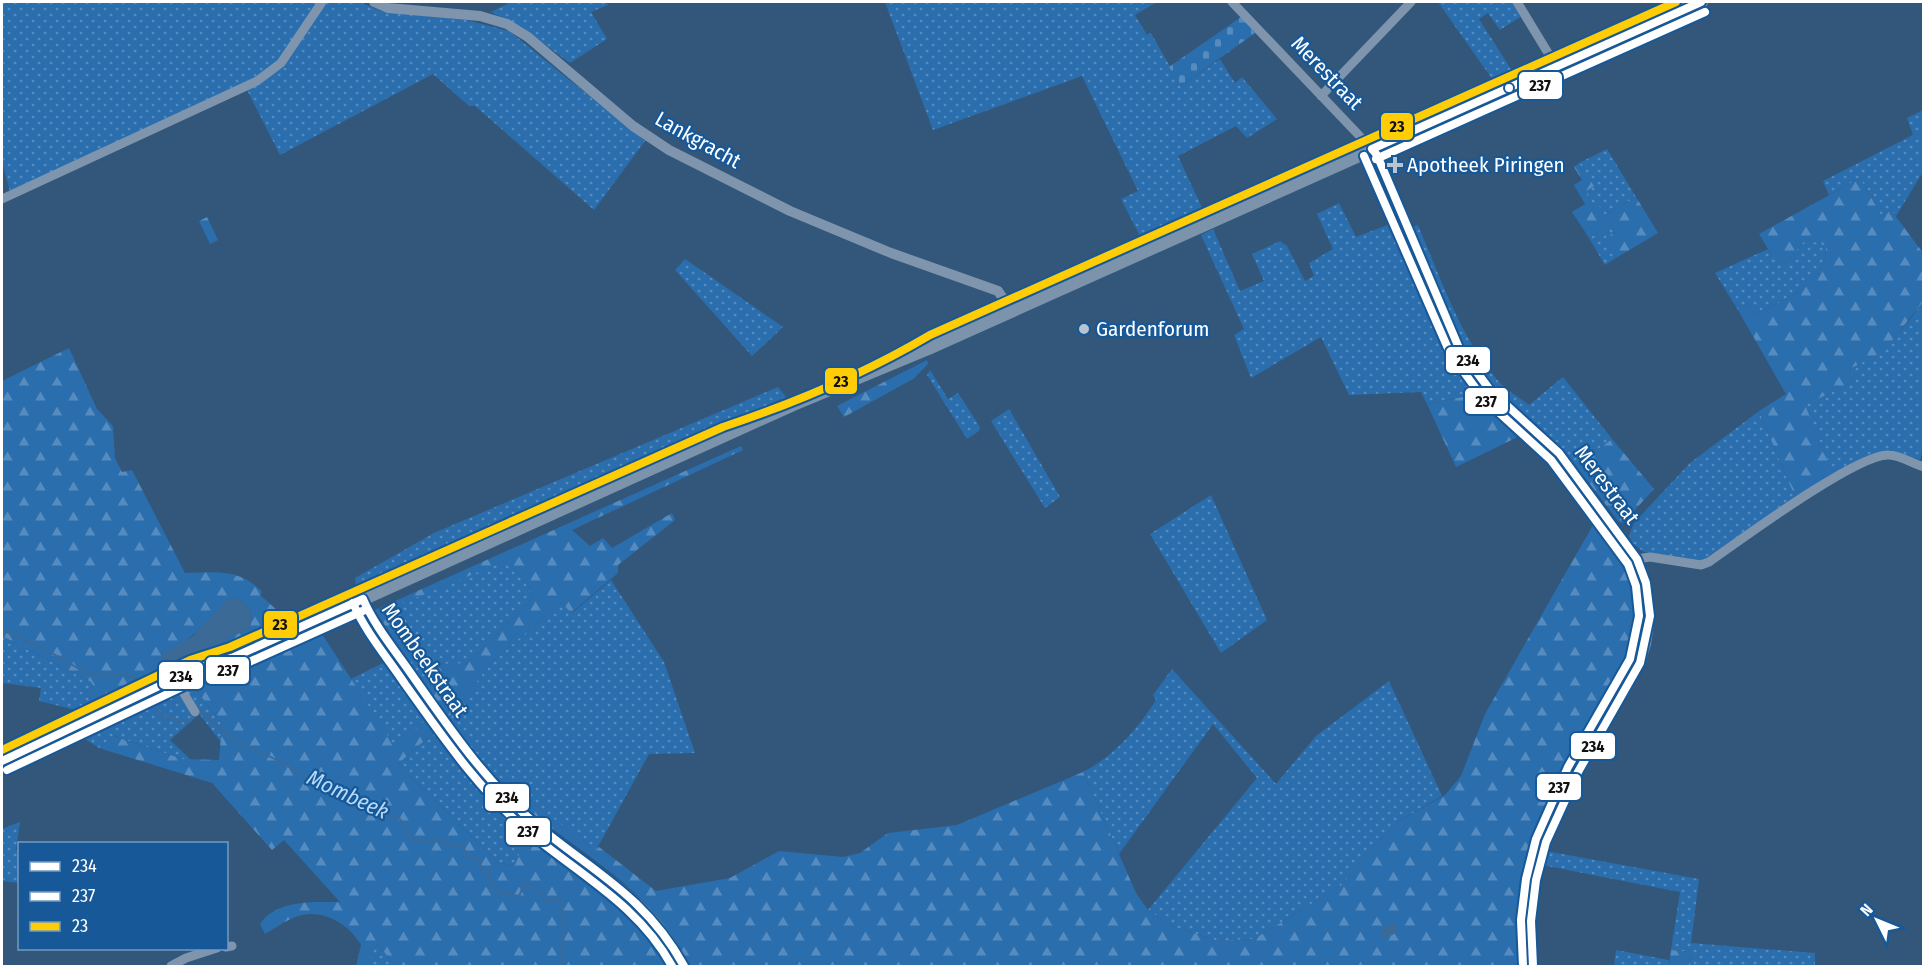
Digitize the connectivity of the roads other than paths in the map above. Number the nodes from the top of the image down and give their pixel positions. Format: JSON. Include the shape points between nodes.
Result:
{"nodes":[{"id":1,"x":322,"y":2,"type":"edge"},
{"id":2,"x":374,"y":2,"type":"edge"},
{"id":3,"x":1232,"y":2,"type":"edge"},
{"id":4,"x":1411,"y":2,"type":"edge"},
{"id":5,"x":1517,"y":2,"type":"edge"},
{"id":6,"x":1701,"y":2,"type":"edge"},
{"id":7,"x":1556,"y":66,"type":"junction"},
{"id":8,"x":1321,"y":96,"type":"junction"},
{"id":9,"x":1372,"y":149,"type":"junction"},
{"id":10,"x":2,"y":199,"type":"edge"},
{"id":11,"x":1011,"y":310,"type":"junction"},
{"id":12,"x":1923,"y":467,"type":"edge"},
{"id":13,"x":1636,"y":559,"type":"junction"},
{"id":14,"x":363,"y":599,"type":"junction"},
{"id":15,"x":176,"y":682,"type":"junction"},
{"id":16,"x":195,"y":712,"type":"dead end"},
{"id":17,"x":2,"y":761,"type":"edge"},
{"id":18,"x":211,"y":950,"type":"edge"},
{"id":19,"x":171,"y":966,"type":"edge"},
{"id":20,"x":684,"y":966,"type":"edge"},
{"id":21,"x":1533,"y":966,"type":"edge"}],
"edges":[{"from":1,"to":10,"type":"street","via":[[281,63],[257,81]]},
{"from":2,"to":11,"type":"street","name":"Lankgracht","via":[[388,8],[480,16],[507,24],[528,37],[633,126],[669,150],[790,211],[998,291]]},
{"from":3,"to":8,"type":"street","name":"Merestraat"},
{"from":4,"to":8,"type":"street"},
{"from":5,"to":7,"type":"street"},
{"from":6,"to":7,"type":"main road"},
{"from":7,"to":9,"type":"main road"},
{"from":8,"to":9,"type":"street","name":"Merestraat"},
{"from":9,"to":11,"type":"main road"},
{"from":9,"to":13,"type":"street","name":"Merestraat","via":[[1459,348],[1490,390],[1559,453]]},
{"from":11,"to":14,"type":"main road"},
{"from":12,"to":13,"type":"street","via":[[1889,455],[1870,459],[1803,497],[1701,565],[1650,557]]},
{"from":13,"to":21,"type":"street","name":"Merestraat","via":[[1649,599],[1646,644],[1640,663],[1549,829],[1531,904]]},
{"from":14,"to":15,"type":"main road"},
{"from":14,"to":20,"type":"street","name":"Mombeekstraat","via":[[478,768],[537,826],[647,910],[672,941]]},
{"from":15,"to":16,"type":"street"},
{"from":15,"to":17,"type":"main road","via":[[106,710]]},
{"from":18,"to":19,"type":"street"}]}
